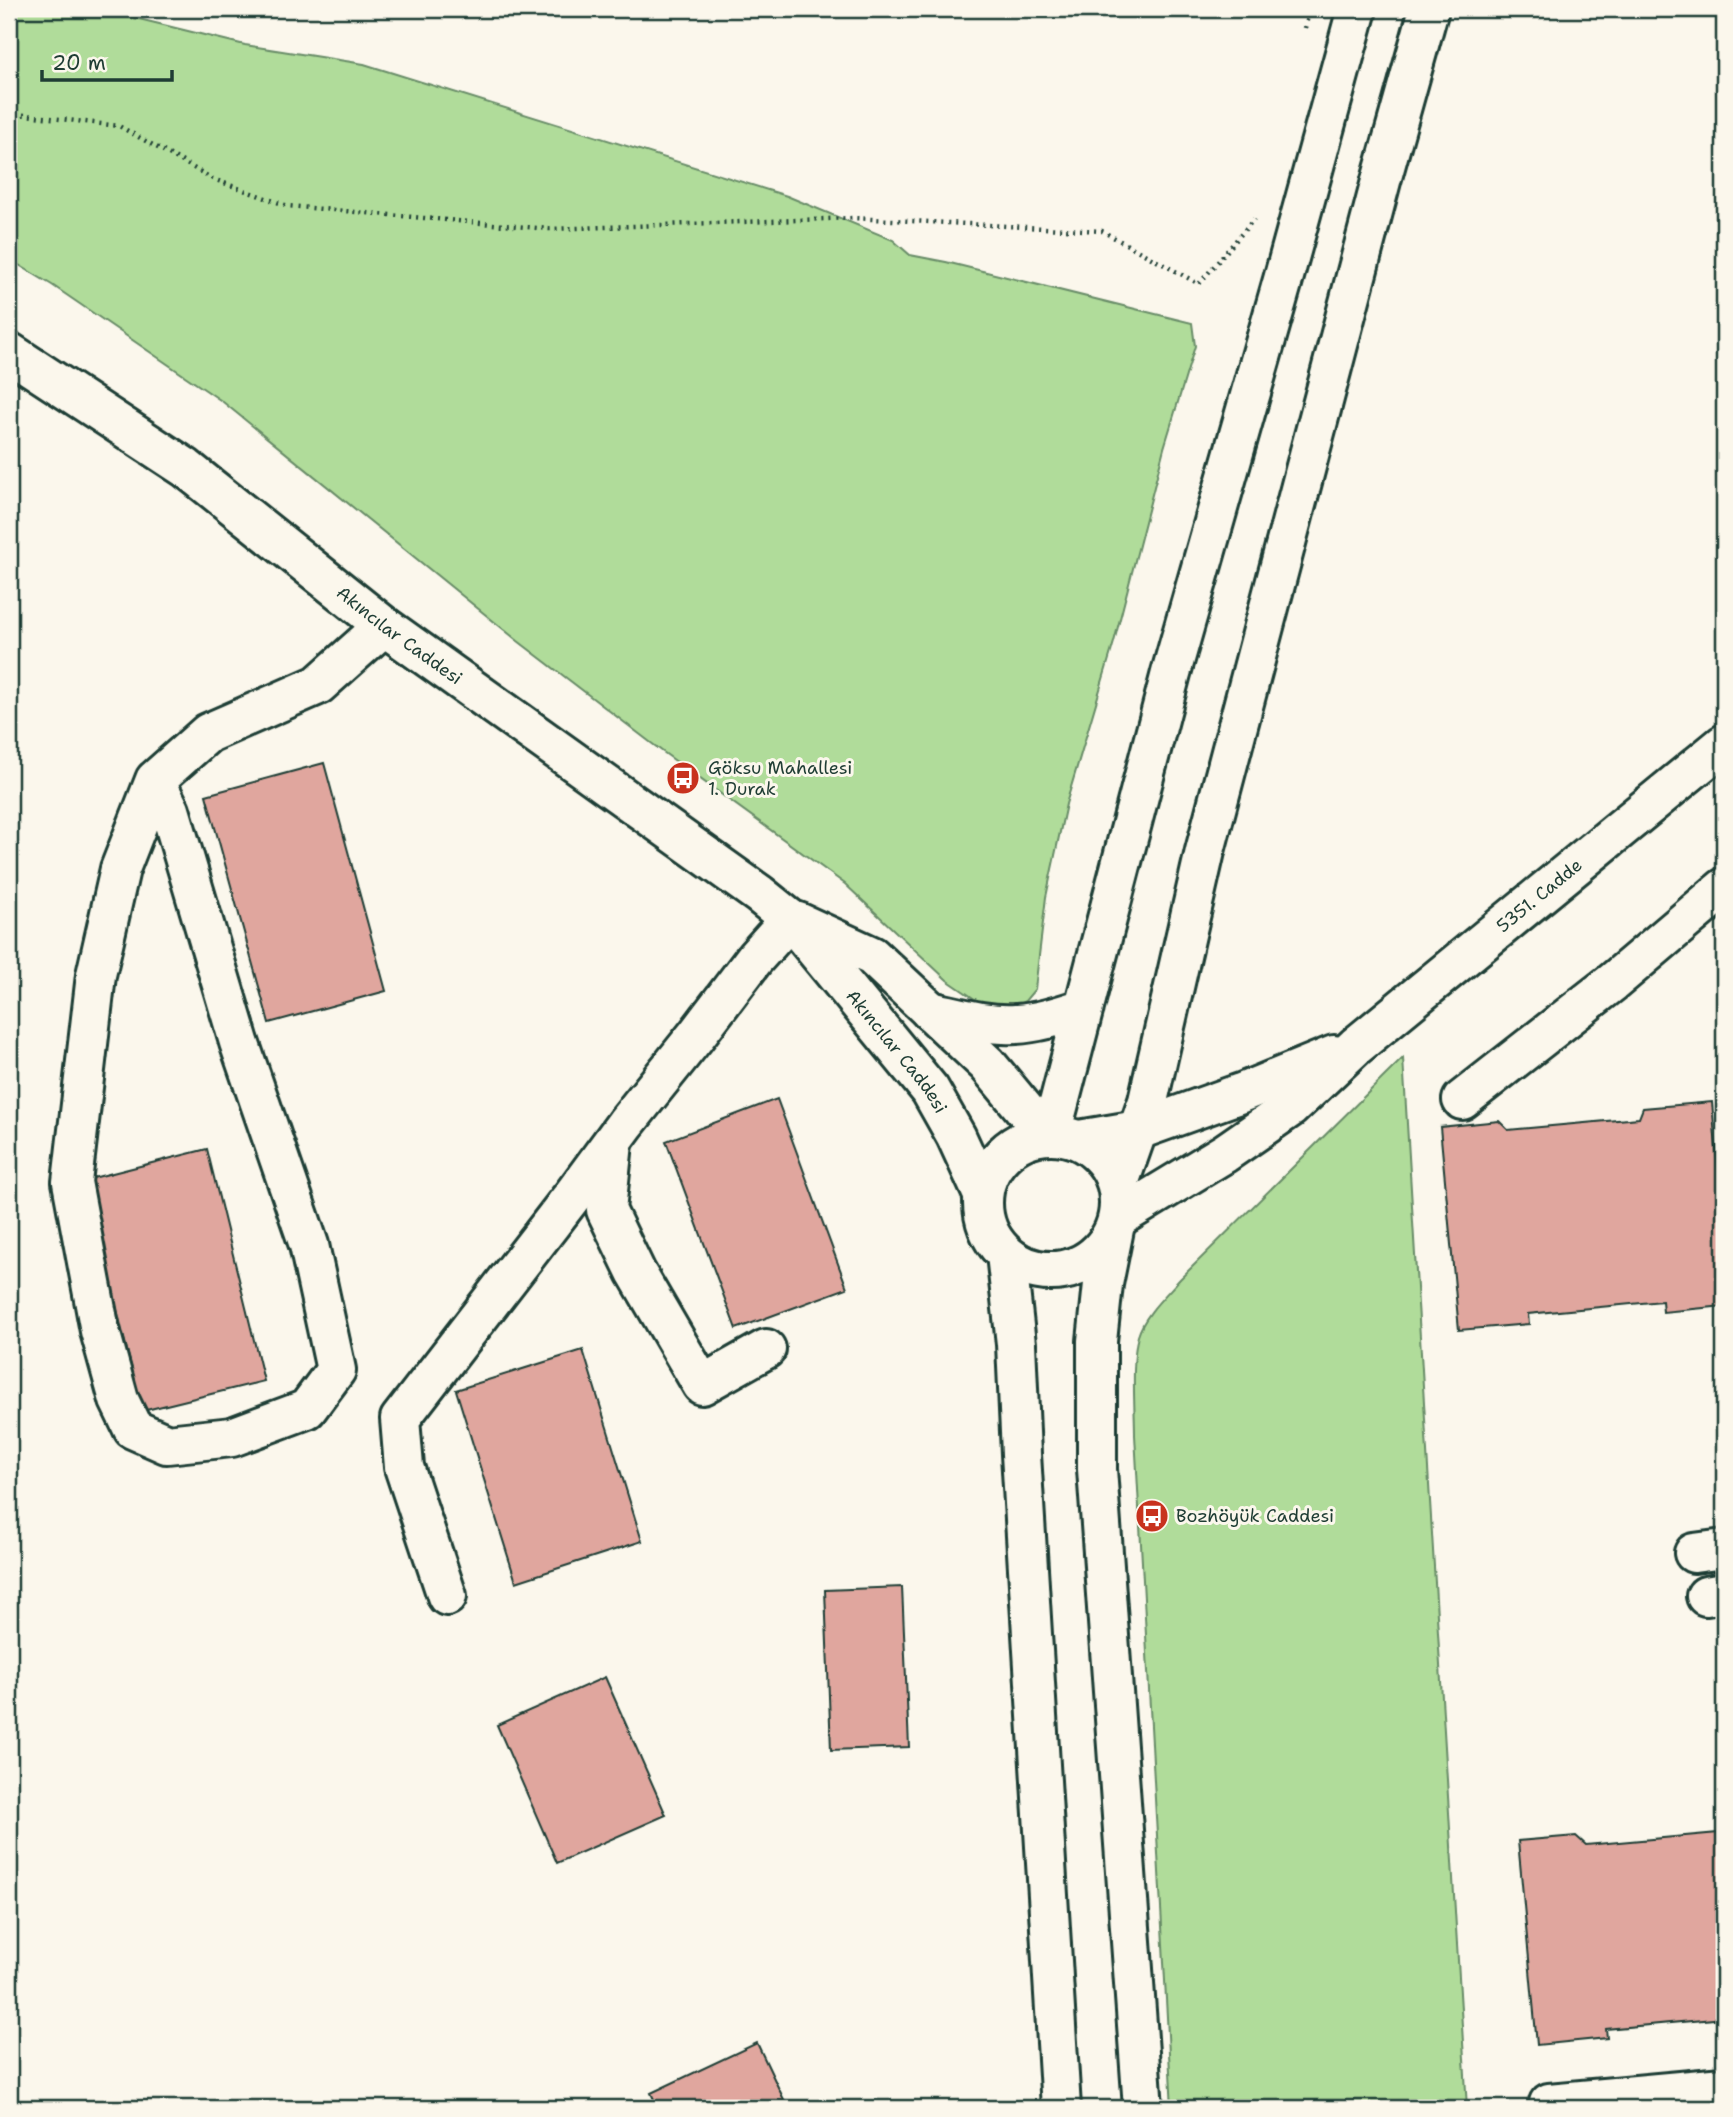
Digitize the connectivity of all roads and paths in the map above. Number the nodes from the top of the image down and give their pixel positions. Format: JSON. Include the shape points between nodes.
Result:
{"nodes":[{"id":1,"x":1310,"y":9,"type":"edge"},
{"id":2,"x":1357,"y":9,"type":"edge"},
{"id":3,"x":1429,"y":9,"type":"edge"},
{"id":4,"x":1304,"y":34,"type":"dead end"},
{"id":5,"x":9,"y":113,"type":"edge"},
{"id":6,"x":1259,"y":213,"type":"dead end"},
{"id":7,"x":9,"y":352,"type":"edge"},
{"id":8,"x":384,"y":626,"type":"junction"},
{"id":9,"x":1724,"y":744,"type":"edge"},
{"id":10,"x":155,"y":780,"type":"junction"},
{"id":11,"x":1724,"y":888,"type":"edge"},
{"id":12,"x":790,"y":919,"type":"junction"},
{"id":13,"x":1084,"y":1008,"type":"junction"},
{"id":14,"x":930,"y":1011,"type":"junction"},
{"id":15,"x":1356,"y":1046,"type":"junction"},
{"id":16,"x":1157,"y":1067,"type":"junction"},
{"id":17,"x":1462,"y":1100,"type":"dead end"},
{"id":18,"x":1218,"y":1101,"type":"junction"},
{"id":19,"x":1138,"y":1130,"type":"junction"},
{"id":20,"x":1058,"y":1136,"type":"junction"},
{"id":21,"x":613,"y":1140,"type":"junction"},
{"id":22,"x":984,"y":1195,"type":"junction"},
{"id":23,"x":1117,"y":1211,"type":"junction"},
{"id":24,"x":1006,"y":1254,"type":"junction"},
{"id":25,"x":766,"y":1349,"type":"dead end"},
{"id":26,"x":447,"y":1596,"type":"dead end"},
{"id":27,"x":1724,"y":2087,"type":"edge"},
{"id":28,"x":1549,"y":2103,"type":"dead end"},
{"id":29,"x":1061,"y":2108,"type":"edge"},
{"id":30,"x":1143,"y":2108,"type":"edge"}],
"edges":[{"from":1,"to":4,"type":"path"},
{"from":2,"to":13,"type":"main road","via":[[1171,673]]},
{"from":3,"to":16,"type":"main road","via":[[1205,851]]},
{"from":5,"to":6,"type":"path","via":[[119,126],[213,178],[288,206],[549,229],[853,218],[1102,231],[1199,284]]},
{"from":7,"to":8,"type":"main road","name":"Akıncılar Caddesi","via":[[186,468]]},
{"from":8,"to":10,"type":"main road","via":[[318,685],[208,733]]},
{"from":8,"to":12,"type":"main road","name":"Akıncılar Caddesi"},
{"from":9,"to":15,"type":"main road","name":"5351. Cadde"},
{"from":10,"to":10,"type":"main road","via":[[120,869],[96,975],[72,1182],[100,1331],[119,1400],[133,1429],[167,1444],[232,1437],[307,1409],[335,1370],[309,1245],[239,1042],[170,810]]},
{"from":11,"to":17,"type":"main road"},
{"from":12,"to":14,"type":"main road","name":"Akıncılar Caddesi","via":[[872,956]]},
{"from":12,"to":21,"type":"main road"},
{"from":12,"to":22,"type":"main road","name":"Akıncılar Caddesi","via":[[930,1090]]},
{"from":13,"to":14,"type":"main road","via":[[1015,1024]]},
{"from":13,"to":20,"type":"main road"},
{"from":14,"to":20,"type":"main road","name":"Akıncılar Caddesi"},
{"from":15,"to":18,"type":"main road","name":"5351. Cadde"},
{"from":15,"to":23,"type":"main road","name":"5351. Cadde","via":[[1290,1108],[1225,1153]]},
{"from":16,"to":18,"type":"main road","via":[[1173,1090],[1197,1100]]},
{"from":16,"to":19,"type":"main road"},
{"from":18,"to":19,"type":"main road","name":"5351. Cadde"},
{"from":19,"to":20,"type":"main road","name":"5351. Cadde"},
{"from":19,"to":23,"type":"main road"},
{"from":20,"to":22,"type":"main road","via":[[1022,1141],[1003,1154],[990,1172]]},
{"from":20,"to":23,"type":"main road","via":[[1096,1151],[1110,1167]]},
{"from":21,"to":25,"type":"main road","via":[[606,1210],[636,1272],[702,1385]]},
{"from":21,"to":26,"type":"main road","via":[[400,1419],[404,1467]]},
{"from":22,"to":24,"type":"main road","via":[[988,1227]]},
{"from":23,"to":24,"type":"main road","via":[[1103,1247],[1087,1261],[1067,1269],[1045,1271]]},
{"from":23,"to":30,"type":"main road","via":[[1097,1341],[1097,1469]]},
{"from":24,"to":29,"type":"main road","via":[[1016,1344]]},
{"from":27,"to":28,"type":"main road"}]}
